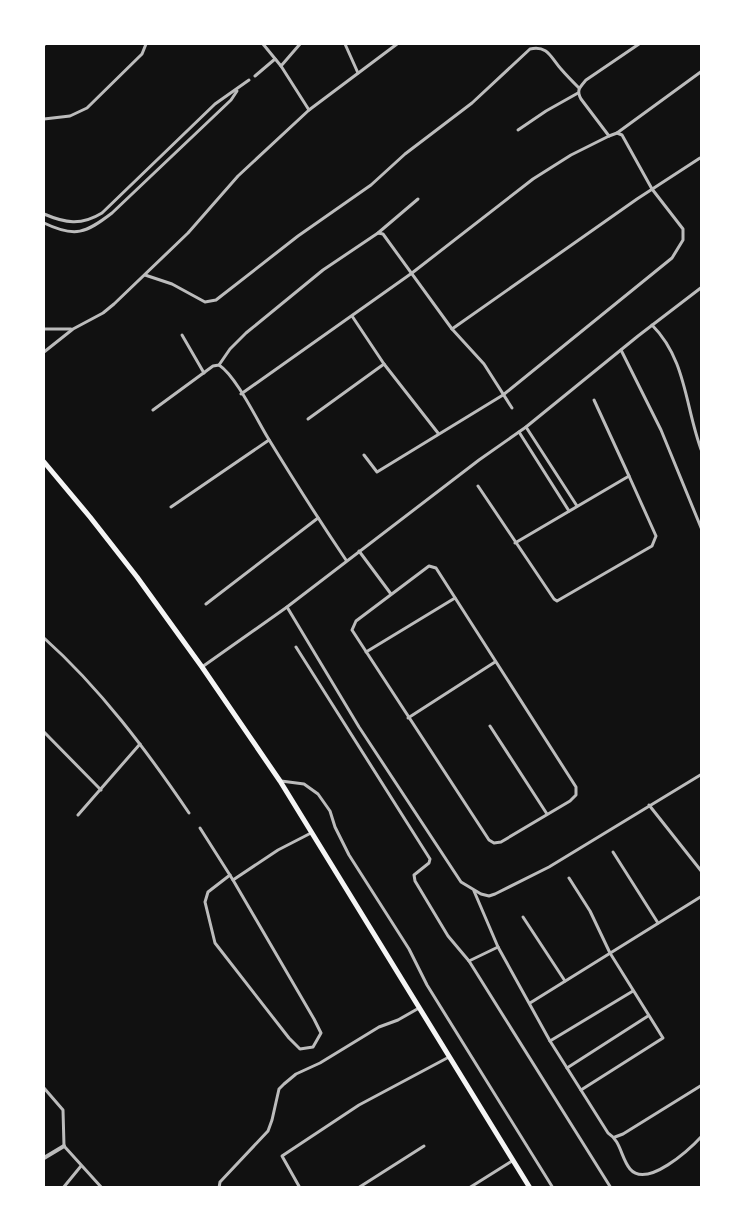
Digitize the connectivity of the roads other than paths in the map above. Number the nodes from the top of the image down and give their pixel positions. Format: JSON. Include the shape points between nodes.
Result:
{"nodes":[{"id":1,"x":146,"y":44,"type":"edge"},
{"id":2,"x":263,"y":44,"type":"edge"},
{"id":3,"x":300,"y":44,"type":"edge"},
{"id":4,"x":345,"y":44,"type":"edge"},
{"id":5,"x":398,"y":44,"type":"edge"},
{"id":6,"x":639,"y":44,"type":"edge"},
{"id":7,"x":275,"y":59,"type":"junction"},
{"id":8,"x":281,"y":66,"type":"junction"},
{"id":9,"x":702,"y":71,"type":"edge"},
{"id":10,"x":358,"y":73,"type":"junction"},
{"id":11,"x":255,"y":76,"type":"dead end"},
{"id":12,"x":249,"y":80,"type":"dead end"},
{"id":13,"x":238,"y":89,"type":"junction"},
{"id":14,"x":578,"y":91,"type":"junction"},
{"id":15,"x":309,"y":110,"type":"junction"},
{"id":16,"x":44,"y":119,"type":"edge"},
{"id":17,"x":518,"y":130,"type":"dead end"},
{"id":18,"x":617,"y":133,"type":"junction"},
{"id":19,"x":609,"y":136,"type":"junction"},
{"id":20,"x":700,"y":158,"type":"edge"},
{"id":21,"x":146,"y":172,"type":"junction"},
{"id":22,"x":150,"y":176,"type":"junction"},
{"id":23,"x":652,"y":189,"type":"junction"},
{"id":24,"x":418,"y":199,"type":"dead end"},
{"id":25,"x":44,"y":214,"type":"edge"},
{"id":26,"x":44,"y":223,"type":"edge"},
{"id":27,"x":378,"y":233,"type":"junction"},
{"id":28,"x":412,"y":273,"type":"junction"},
{"id":29,"x":145,"y":275,"type":"junction"},
{"id":30,"x":702,"y":287,"type":"edge"},
{"id":31,"x":352,"y":316,"type":"junction"},
{"id":32,"x":652,"y":325,"type":"junction"},
{"id":33,"x":44,"y":329,"type":"edge"},
{"id":34,"x":73,"y":329,"type":"junction"},
{"id":35,"x":453,"y":329,"type":"junction"},
{"id":36,"x":182,"y":335,"type":"dead end"},
{"id":37,"x":621,"y":350,"type":"junction"},
{"id":38,"x":44,"y":352,"type":"edge"},
{"id":39,"x":384,"y":364,"type":"junction"},
{"id":40,"x":219,"y":365,"type":"junction"},
{"id":41,"x":204,"y":373,"type":"junction"},
{"id":42,"x":241,"y":394,"type":"junction"},
{"id":43,"x":503,"y":395,"type":"junction"},
{"id":44,"x":594,"y":400,"type":"dead end"},
{"id":45,"x":512,"y":408,"type":"dead end"},
{"id":46,"x":153,"y":410,"type":"dead end"},
{"id":47,"x":308,"y":419,"type":"dead end"},
{"id":48,"x":526,"y":427,"type":"junction"},
{"id":49,"x":519,"y":432,"type":"junction"},
{"id":50,"x":438,"y":434,"type":"junction"},
{"id":51,"x":269,"y":440,"type":"junction"},
{"id":52,"x":702,"y":452,"type":"edge"},
{"id":53,"x":364,"y":455,"type":"dead end"},
{"id":54,"x":44,"y":462,"type":"edge"},
{"id":55,"x":629,"y":476,"type":"junction"},
{"id":56,"x":478,"y":486,"type":"dead end"},
{"id":57,"x":577,"y":506,"type":"junction"},
{"id":58,"x":171,"y":507,"type":"dead end"},
{"id":59,"x":569,"y":511,"type":"junction"},
{"id":60,"x":318,"y":518,"type":"junction"},
{"id":61,"x":702,"y":530,"type":"edge"},
{"id":62,"x":515,"y":543,"type":"junction"},
{"id":63,"x":359,"y":551,"type":"junction"},
{"id":64,"x":346,"y":560,"type":"junction"},
{"id":65,"x":391,"y":594,"type":"junction"},
{"id":66,"x":455,"y":598,"type":"junction"},
{"id":67,"x":206,"y":604,"type":"dead end"},
{"id":68,"x":287,"y":607,"type":"junction"},
{"id":69,"x":44,"y":638,"type":"edge"},
{"id":70,"x":296,"y":647,"type":"dead end"},
{"id":71,"x":366,"y":652,"type":"junction"},
{"id":72,"x":495,"y":662,"type":"junction"},
{"id":73,"x":202,"y":667,"type":"junction"},
{"id":74,"x":408,"y":718,"type":"junction"},
{"id":75,"x":490,"y":726,"type":"dead end"},
{"id":76,"x":44,"y":732,"type":"edge"},
{"id":77,"x":140,"y":744,"type":"junction"},
{"id":78,"x":702,"y":774,"type":"edge"},
{"id":79,"x":280,"y":781,"type":"junction"},
{"id":80,"x":101,"y":790,"type":"junction"},
{"id":81,"x":650,"y":805,"type":"junction"},
{"id":82,"x":189,"y":813,"type":"dead end"},
{"id":83,"x":547,"y":814,"type":"junction"},
{"id":84,"x":78,"y":815,"type":"dead end"},
{"id":85,"x":200,"y":828,"type":"dead end"},
{"id":86,"x":311,"y":833,"type":"junction"},
{"id":87,"x":613,"y":852,"type":"dead end"},
{"id":88,"x":702,"y":872,"type":"edge"},
{"id":89,"x":230,"y":875,"type":"junction"},
{"id":90,"x":569,"y":878,"type":"dead end"},
{"id":91,"x":233,"y":880,"type":"junction"},
{"id":92,"x":474,"y":891,"type":"junction"},
{"id":93,"x":702,"y":896,"type":"edge"},
{"id":94,"x":523,"y":917,"type":"dead end"},
{"id":95,"x":658,"y":923,"type":"junction"},
{"id":96,"x":498,"y":947,"type":"junction"},
{"id":97,"x":610,"y":953,"type":"junction"},
{"id":98,"x":469,"y":961,"type":"junction"},
{"id":99,"x":565,"y":981,"type":"junction"},
{"id":100,"x":633,"y":991,"type":"junction"},
{"id":101,"x":530,"y":1003,"type":"junction"},
{"id":102,"x":419,"y":1008,"type":"junction"},
{"id":103,"x":648,"y":1016,"type":"junction"},
{"id":104,"x":550,"y":1041,"type":"junction"},
{"id":105,"x":449,"y":1057,"type":"junction"},
{"id":106,"x":567,"y":1068,"type":"junction"},
{"id":107,"x":702,"y":1085,"type":"edge"},
{"id":108,"x":44,"y":1088,"type":"edge"},
{"id":109,"x":581,"y":1090,"type":"junction"},
{"id":110,"x":702,"y":1136,"type":"edge"},
{"id":111,"x":615,"y":1137,"type":"junction"},
{"id":112,"x":64,"y":1146,"type":"junction"},
{"id":113,"x":424,"y":1146,"type":"dead end"},
{"id":114,"x":44,"y":1158,"type":"edge"},
{"id":115,"x":514,"y":1161,"type":"junction"},
{"id":116,"x":82,"y":1166,"type":"junction"},
{"id":117,"x":63,"y":1188,"type":"edge"},
{"id":118,"x":102,"y":1188,"type":"edge"},
{"id":119,"x":219,"y":1188,"type":"edge"},
{"id":120,"x":300,"y":1188,"type":"edge"},
{"id":121,"x":358,"y":1188,"type":"edge"},
{"id":122,"x":470,"y":1188,"type":"edge"},
{"id":123,"x":530,"y":1188,"type":"edge"},
{"id":124,"x":553,"y":1188,"type":"edge"},
{"id":125,"x":611,"y":1188,"type":"edge"}],
"edges":[{"from":1,"to":16,"type":"street","via":[[142,54],[87,108],[70,116]]},
{"from":2,"to":7,"type":"street"},
{"from":3,"to":8,"type":"street"},
{"from":4,"to":10,"type":"street"},
{"from":5,"to":10,"type":"street"},
{"from":6,"to":14,"type":"street","via":[[586,80]]},
{"from":7,"to":8,"type":"street"},
{"from":7,"to":11,"type":"street"},
{"from":8,"to":15,"type":"street"},
{"from":9,"to":18,"type":"street"},
{"from":10,"to":15,"type":"street"},
{"from":12,"to":13,"type":"street"},
{"from":13,"to":21,"type":"street","via":[[215,104]]},
{"from":13,"to":22,"type":"street"},
{"from":14,"to":17,"type":"street"},
{"from":14,"to":19,"type":"street"},
{"from":14,"to":29,"type":"street","via":[[549,52],[530,49],[472,103],[371,185],[216,300],[205,302]]},
{"from":15,"to":29,"type":"street","via":[[238,176]]},
{"from":18,"to":19,"type":"street"},
{"from":18,"to":23,"type":"street","via":[[622,135]]},
{"from":19,"to":28,"type":"street","via":[[533,179]]},
{"from":20,"to":23,"type":"street"},
{"from":21,"to":22,"type":"street"},
{"from":21,"to":25,"type":"street","via":[[102,213],[85,222],[66,222]]},
{"from":22,"to":26,"type":"street","via":[[92,228],[64,231]]},
{"from":23,"to":35,"type":"street"},
{"from":23,"to":43,"type":"street","via":[[683,229],[683,240],[675,254]]},
{"from":24,"to":27,"type":"street"},
{"from":27,"to":28,"type":"street","via":[[383,234]]},
{"from":27,"to":40,"type":"street","via":[[323,270],[246,333]]},
{"from":28,"to":31,"type":"street"},
{"from":28,"to":35,"type":"street"},
{"from":29,"to":34,"type":"street","via":[[103,313]]},
{"from":30,"to":32,"type":"street"},
{"from":31,"to":39,"type":"street"},
{"from":31,"to":42,"type":"street"},
{"from":32,"to":37,"type":"street"},
{"from":32,"to":52,"type":"street","via":[[678,363]]},
{"from":33,"to":34,"type":"street"},
{"from":34,"to":38,"type":"street"},
{"from":35,"to":43,"type":"street","via":[[484,364]]},
{"from":36,"to":41,"type":"street"},
{"from":37,"to":48,"type":"street"},
{"from":37,"to":61,"type":"street","via":[[662,430]]},
{"from":39,"to":47,"type":"street"},
{"from":39,"to":50,"type":"street"},
{"from":40,"to":41,"type":"street"},
{"from":40,"to":42,"type":"street"},
{"from":41,"to":46,"type":"street"},
{"from":42,"to":51,"type":"street"},
{"from":43,"to":45,"type":"street"},
{"from":43,"to":50,"type":"street"},
{"from":44,"to":55,"type":"street"},
{"from":48,"to":49,"type":"street"},
{"from":48,"to":57,"type":"street"},
{"from":49,"to":59,"type":"street"},
{"from":49,"to":63,"type":"street"},
{"from":50,"to":53,"type":"street","via":[[377,472]]},
{"from":51,"to":58,"type":"street"},
{"from":51,"to":60,"type":"street"},
{"from":54,"to":73,"type":"main road"},
{"from":55,"to":57,"type":"street"},
{"from":55,"to":62,"type":"street","via":[[656,536],[655,543],[560,601],[554,599]]},
{"from":56,"to":62,"type":"street"},
{"from":57,"to":59,"type":"street"},
{"from":59,"to":62,"type":"street"},
{"from":60,"to":64,"type":"street"},
{"from":60,"to":67,"type":"street"},
{"from":63,"to":64,"type":"street"},
{"from":63,"to":65,"type":"street"},
{"from":64,"to":68,"type":"street"},
{"from":65,"to":66,"type":"street","via":[[429,566],[436,568]]},
{"from":65,"to":71,"type":"street","via":[[353,625],[352,630]]},
{"from":66,"to":71,"type":"street"},
{"from":66,"to":72,"type":"street"},
{"from":68,"to":73,"type":"street"},
{"from":68,"to":92,"type":"street","via":[[425,828],[461,882]]},
{"from":69,"to":77,"type":"street"},
{"from":70,"to":98,"type":"street","via":[[430,859],[414,875],[415,881],[448,936]]},
{"from":71,"to":74,"type":"street"},
{"from":72,"to":74,"type":"street"},
{"from":72,"to":83,"type":"street","via":[[576,787],[576,795],[570,801]]},
{"from":73,"to":79,"type":"main road"},
{"from":74,"to":83,"type":"street","via":[[489,840],[501,842]]},
{"from":75,"to":83,"type":"street"},
{"from":76,"to":80,"type":"street"},
{"from":77,"to":80,"type":"street"},
{"from":77,"to":82,"type":"street"},
{"from":78,"to":81,"type":"street"},
{"from":79,"to":86,"type":"main road"},
{"from":79,"to":124,"type":"street","via":[[304,784],[318,794],[330,811],[349,855]]},
{"from":80,"to":84,"type":"street"},
{"from":81,"to":88,"type":"street"},
{"from":81,"to":92,"type":"street","via":[[549,867],[495,894]]},
{"from":85,"to":89,"type":"street"},
{"from":86,"to":91,"type":"street"},
{"from":86,"to":102,"type":"main road"},
{"from":87,"to":95,"type":"street"},
{"from":89,"to":91,"type":"street"},
{"from":89,"to":91,"type":"street","via":[[208,892],[205,902],[215,943],[289,1038],[300,1049],[313,1047],[321,1033]]},
{"from":90,"to":97,"type":"street"},
{"from":92,"to":96,"type":"street"},
{"from":93,"to":95,"type":"street"},
{"from":94,"to":99,"type":"street"},
{"from":95,"to":97,"type":"street"},
{"from":96,"to":98,"type":"street"},
{"from":96,"to":101,"type":"street"},
{"from":97,"to":99,"type":"street"},
{"from":97,"to":100,"type":"street"},
{"from":98,"to":125,"type":"street"},
{"from":99,"to":101,"type":"street"},
{"from":100,"to":103,"type":"street"},
{"from":100,"to":104,"type":"street"},
{"from":101,"to":104,"type":"street"},
{"from":102,"to":105,"type":"main road"},
{"from":102,"to":119,"type":"street","via":[[379,1027],[284,1084],[279,1089],[268,1131],[220,1182]]},
{"from":103,"to":106,"type":"street"},
{"from":103,"to":109,"type":"street","via":[[663,1038]]},
{"from":104,"to":106,"type":"street"},
{"from":105,"to":115,"type":"main road"},
{"from":105,"to":120,"type":"street","via":[[359,1105],[282,1156]]},
{"from":106,"to":109,"type":"street"},
{"from":107,"to":111,"type":"street"},
{"from":108,"to":112,"type":"street","via":[[63,1110]]},
{"from":109,"to":111,"type":"street","via":[[608,1133]]},
{"from":110,"to":111,"type":"street","via":[[684,1154],[645,1175],[630,1169]]},
{"from":112,"to":114,"type":"street"},
{"from":112,"to":116,"type":"street"},
{"from":113,"to":121,"type":"street"},
{"from":115,"to":122,"type":"street"},
{"from":115,"to":123,"type":"main road"},
{"from":116,"to":117,"type":"street"},
{"from":116,"to":118,"type":"street"}]}
